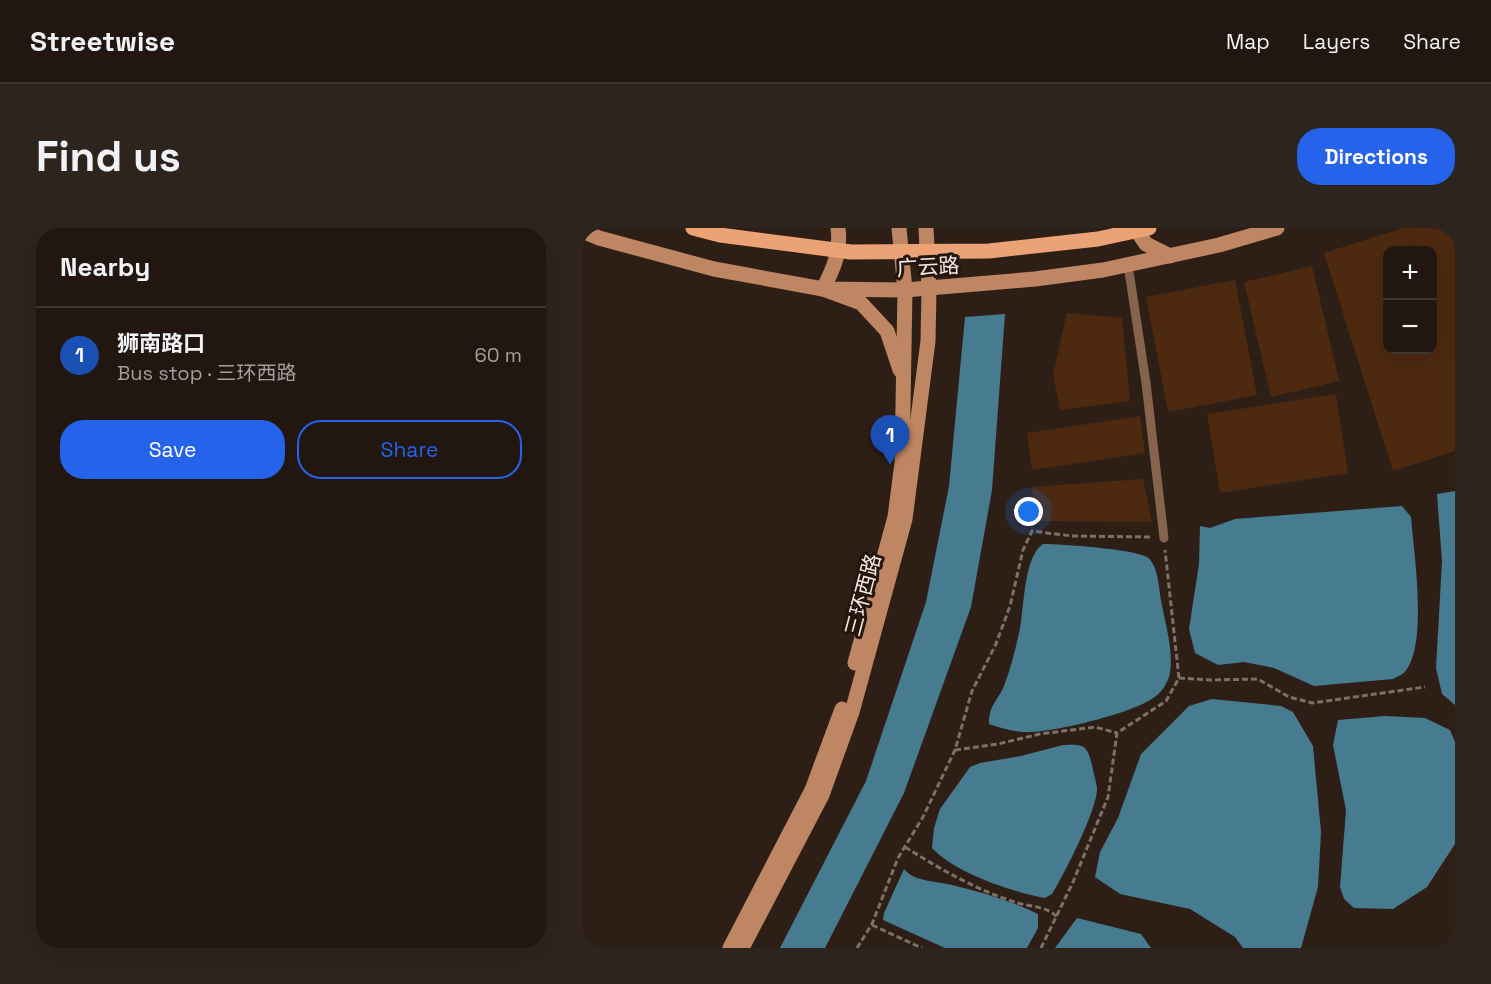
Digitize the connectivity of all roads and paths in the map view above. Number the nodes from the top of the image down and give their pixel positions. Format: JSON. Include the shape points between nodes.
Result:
{"nodes":[{"id":1,"x":693,"y":228,"type":"edge"},
{"id":2,"x":838,"y":228,"type":"edge"},
{"id":3,"x":899,"y":228,"type":"edge"},
{"id":4,"x":926,"y":228,"type":"edge"},
{"id":5,"x":1135,"y":228,"type":"edge"},
{"id":6,"x":1149,"y":228,"type":"edge"},
{"id":7,"x":1276,"y":228,"type":"edge"},
{"id":8,"x":582,"y":231,"type":"edge"},
{"id":9,"x":1170,"y":256,"type":"junction"},
{"id":10,"x":1128,"y":265,"type":"junction"},
{"id":11,"x":823,"y":289,"type":"junction"},
{"id":12,"x":905,"y":290,"type":"junction"},
{"id":13,"x":929,"y":290,"type":"junction"},
{"id":14,"x":903,"y":378,"type":"junction"},
{"id":15,"x":1164,"y":538,"type":"junction"},
{"id":16,"x":1179,"y":678,"type":"junction"},
{"id":17,"x":1425,"y":687,"type":"dead end"},
{"id":18,"x":1117,"y":733,"type":"junction"},
{"id":19,"x":955,"y":750,"type":"junction"},
{"id":20,"x":905,"y":847,"type":"junction"},
{"id":21,"x":1057,"y":916,"type":"junction"},
{"id":22,"x":872,"y":924,"type":"junction"},
{"id":23,"x":730,"y":948,"type":"edge"},
{"id":24,"x":742,"y":948,"type":"edge"},
{"id":25,"x":857,"y":948,"type":"edge"},
{"id":26,"x":922,"y":948,"type":"edge"},
{"id":27,"x":1041,"y":948,"type":"edge"}],
"edges":[{"from":1,"to":6,"type":"main road","via":[[850,252],[989,251],[1098,239]]},
{"from":2,"to":11,"type":"main road","via":[[836,262]]},
{"from":3,"to":12,"type":"main road","name":"三环西路"},
{"from":4,"to":13,"type":"main road","name":"三环西路"},
{"from":5,"to":9,"type":"main road","via":[[1146,244]]},
{"from":7,"to":9,"type":"main road","name":"广云路"},
{"from":8,"to":11,"type":"main road","name":"广云路","via":[[714,269]]},
{"from":9,"to":10,"type":"main road","name":"广云路"},
{"from":10,"to":13,"type":"main road","name":"广云路"},
{"from":10,"to":15,"type":"lane"},
{"from":11,"to":12,"type":"main road","name":"广云路"},
{"from":11,"to":14,"type":"main road","via":[[861,303],[886,331]]},
{"from":12,"to":13,"type":"main road","name":"广云路"},
{"from":12,"to":14,"type":"main road","name":"三环西路"},
{"from":13,"to":24,"type":"main road","name":"三环西路","via":[[928,341],[905,519],[852,712],[822,795]]},
{"from":14,"to":23,"type":"main road","name":"三环西路","via":[[902,463],[895,517],[843,709],[812,790]]},
{"from":15,"to":16,"type":"path"},
{"from":15,"to":19,"type":"path","via":[[1032,531],[1023,550],[1010,606],[972,691]]},
{"from":16,"to":17,"type":"path","via":[[1258,679],[1289,697],[1312,703]]},
{"from":16,"to":18,"type":"path","via":[[1166,701]]},
{"from":18,"to":19,"type":"path","via":[[1095,727]]},
{"from":18,"to":21,"type":"path","via":[[1108,797]]},
{"from":19,"to":20,"type":"path"},
{"from":20,"to":21,"type":"path","via":[[944,872]]},
{"from":20,"to":22,"type":"path"},
{"from":21,"to":27,"type":"path"},
{"from":22,"to":25,"type":"path"},
{"from":22,"to":26,"type":"path"}]}
